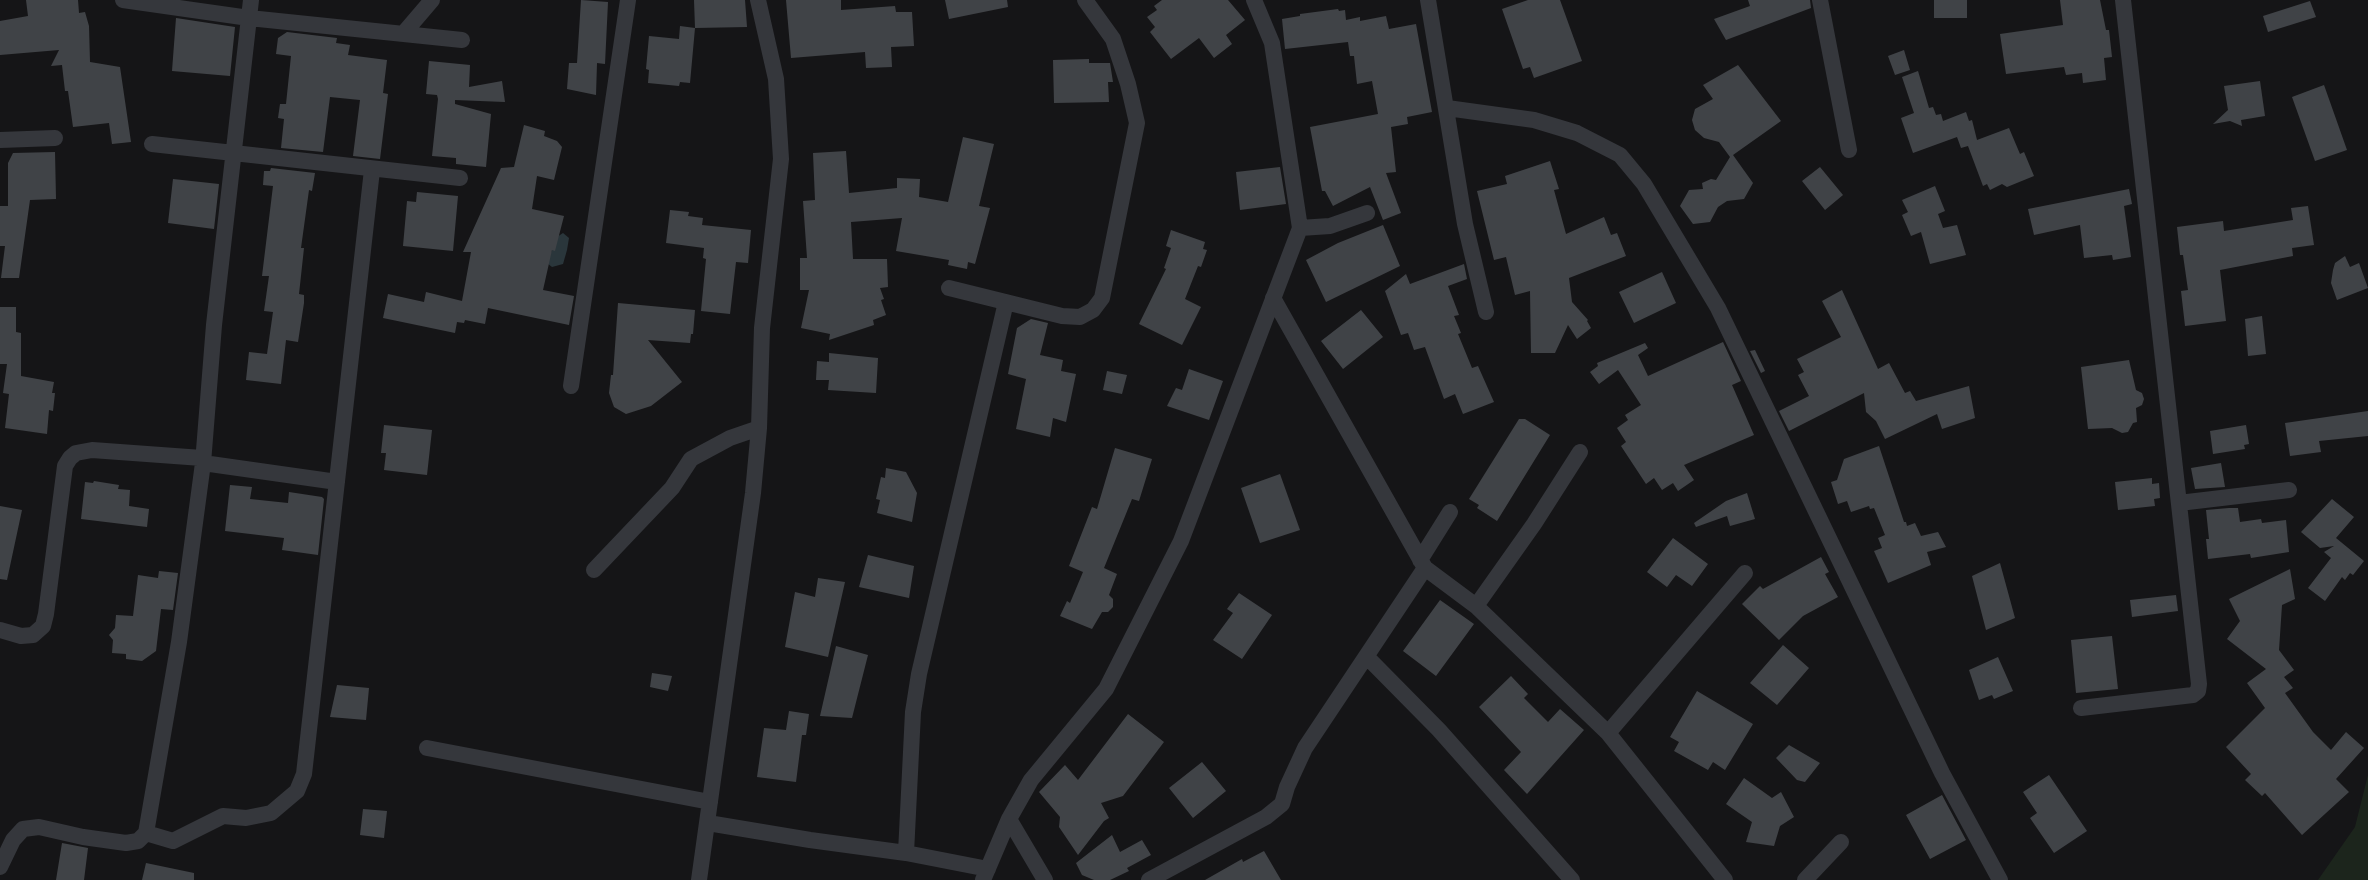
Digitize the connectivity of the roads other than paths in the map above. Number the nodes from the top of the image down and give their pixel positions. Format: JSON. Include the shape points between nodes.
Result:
{"nodes":[{"id":1,"x":123,"y":0,"type":"edge"},
{"id":2,"x":251,"y":0,"type":"edge"},
{"id":3,"x":432,"y":0,"type":"edge"},
{"id":4,"x":628,"y":0,"type":"edge"},
{"id":5,"x":758,"y":0,"type":"edge"},
{"id":6,"x":1085,"y":0,"type":"edge"},
{"id":7,"x":1254,"y":0,"type":"edge"},
{"id":8,"x":1428,"y":0,"type":"edge"},
{"id":9,"x":1820,"y":0,"type":"edge"},
{"id":10,"x":2123,"y":0,"type":"edge"},
{"id":11,"x":249,"y":18,"type":"junction"},
{"id":12,"x":403,"y":34,"type":"junction"},
{"id":13,"x":462,"y":40,"type":"dead end"},
{"id":14,"x":1447,"y":108,"type":"junction"},
{"id":15,"x":55,"y":138,"type":"dead end"},
{"id":16,"x":0,"y":140,"type":"edge"},
{"id":17,"x":152,"y":144,"type":"dead end"},
{"id":18,"x":1849,"y":150,"type":"dead end"},
{"id":19,"x":233,"y":152,"type":"junction"},
{"id":20,"x":372,"y":170,"type":"junction"},
{"id":21,"x":460,"y":178,"type":"dead end"},
{"id":22,"x":1367,"y":213,"type":"dead end"},
{"id":23,"x":1300,"y":228,"type":"junction"},
{"id":24,"x":949,"y":288,"type":"dead end"},
{"id":25,"x":1273,"y":298,"type":"junction"},
{"id":26,"x":1006,"y":302,"type":"junction"},
{"id":27,"x":1486,"y":312,"type":"dead end"},
{"id":28,"x":571,"y":386,"type":"dead end"},
{"id":29,"x":759,"y":428,"type":"junction"},
{"id":30,"x":1580,"y":452,"type":"dead end"},
{"id":31,"x":202,"y":460,"type":"junction"},
{"id":32,"x":337,"y":482,"type":"junction"},
{"id":33,"x":2289,"y":490,"type":"dead end"},
{"id":34,"x":2179,"y":503,"type":"junction"},
{"id":35,"x":1450,"y":512,"type":"dead end"},
{"id":36,"x":1423,"y":564,"type":"junction"},
{"id":37,"x":594,"y":570,"type":"dead end"},
{"id":38,"x":1745,"y":573,"type":"dead end"},
{"id":39,"x":1476,"y":606,"type":"junction"},
{"id":40,"x":0,"y":630,"type":"edge"},
{"id":41,"x":1367,"y":657,"type":"junction"},
{"id":42,"x":2081,"y":708,"type":"dead end"},
{"id":43,"x":1608,"y":733,"type":"junction"},
{"id":44,"x":427,"y":748,"type":"dead end"},
{"id":45,"x":710,"y":802,"type":"junction"},
{"id":46,"x":1009,"y":819,"type":"junction"},
{"id":47,"x":708,"y":823,"type":"junction"},
{"id":48,"x":146,"y":833,"type":"junction"},
{"id":49,"x":1841,"y":842,"type":"dead end"},
{"id":50,"x":906,"y":853,"type":"junction"},
{"id":51,"x":0,"y":867,"type":"edge"},
{"id":52,"x":986,"y":875,"type":"edge"},
{"id":53,"x":699,"y":880,"type":"edge"},
{"id":54,"x":1045,"y":880,"type":"edge"},
{"id":55,"x":1149,"y":880,"type":"edge"},
{"id":56,"x":1572,"y":880,"type":"edge"},
{"id":57,"x":1725,"y":880,"type":"edge"},
{"id":58,"x":1805,"y":880,"type":"edge"},
{"id":59,"x":2000,"y":880,"type":"edge"}],
"edges":[{"from":1,"to":11,"type":"street"},
{"from":2,"to":11,"type":"street"},
{"from":3,"to":12,"type":"street"},
{"from":4,"to":28,"type":"street"},
{"from":5,"to":29,"type":"street","via":[[776,79],[781,159],[762,328]]},
{"from":6,"to":26,"type":"street","via":[[1113,39],[1137,123],[1102,298],[1093,310],[1080,317]]},
{"from":7,"to":23,"type":"street","via":[[1272,42]]},
{"from":8,"to":14,"type":"street"},
{"from":9,"to":18,"type":"street"},
{"from":10,"to":34,"type":"street"},
{"from":11,"to":12,"type":"street"},
{"from":11,"to":19,"type":"street"},
{"from":12,"to":13,"type":"street"},
{"from":14,"to":27,"type":"street","via":[[1465,224]]},
{"from":14,"to":59,"type":"street","via":[[1534,120],[1577,134],[1620,155],[1644,184],[1718,308],[1942,773]]},
{"from":15,"to":16,"type":"street"},
{"from":17,"to":19,"type":"street"},
{"from":19,"to":20,"type":"street"},
{"from":19,"to":31,"type":"street"},
{"from":20,"to":21,"type":"street"},
{"from":20,"to":32,"type":"street"},
{"from":22,"to":23,"type":"street","via":[[1330,226]]},
{"from":23,"to":25,"type":"street"},
{"from":24,"to":26,"type":"street"},
{"from":25,"to":36,"type":"street"},
{"from":25,"to":46,"type":"street","via":[[1181,541],[1106,689],[1031,780]]},
{"from":26,"to":50,"type":"street","via":[[919,674],[913,712]]},
{"from":29,"to":37,"type":"street","via":[[730,438],[692,459],[672,488]]},
{"from":29,"to":45,"type":"street"},
{"from":30,"to":39,"type":"street"},
{"from":31,"to":32,"type":"street"},
{"from":31,"to":40,"type":"street","via":[[92,450],[70,458],[65,466],[43,626],[33,635]]},
{"from":31,"to":48,"type":"street","via":[[179,642]]},
{"from":32,"to":48,"type":"street","via":[[304,774],[297,791],[271,813],[246,818],[223,816],[172,841]]},
{"from":33,"to":34,"type":"street"},
{"from":34,"to":42,"type":"street","via":[[2198,691],[2193,695]]},
{"from":35,"to":36,"type":"street"},
{"from":36,"to":39,"type":"street"},
{"from":36,"to":41,"type":"street"},
{"from":38,"to":43,"type":"street"},
{"from":39,"to":43,"type":"street"},
{"from":41,"to":55,"type":"street","via":[[1305,748],[1282,804],[1266,818]]},
{"from":41,"to":56,"type":"street","via":[[1446,738]]},
{"from":43,"to":57,"type":"street"},
{"from":44,"to":45,"type":"street"},
{"from":45,"to":47,"type":"street"},
{"from":46,"to":52,"type":"street"},
{"from":46,"to":54,"type":"street"},
{"from":47,"to":50,"type":"street"},
{"from":47,"to":53,"type":"street"},
{"from":48,"to":51,"type":"street","via":[[138,841],[126,843],[39,827],[23,829]]},
{"from":49,"to":58,"type":"street"},
{"from":50,"to":52,"type":"street"}]}
